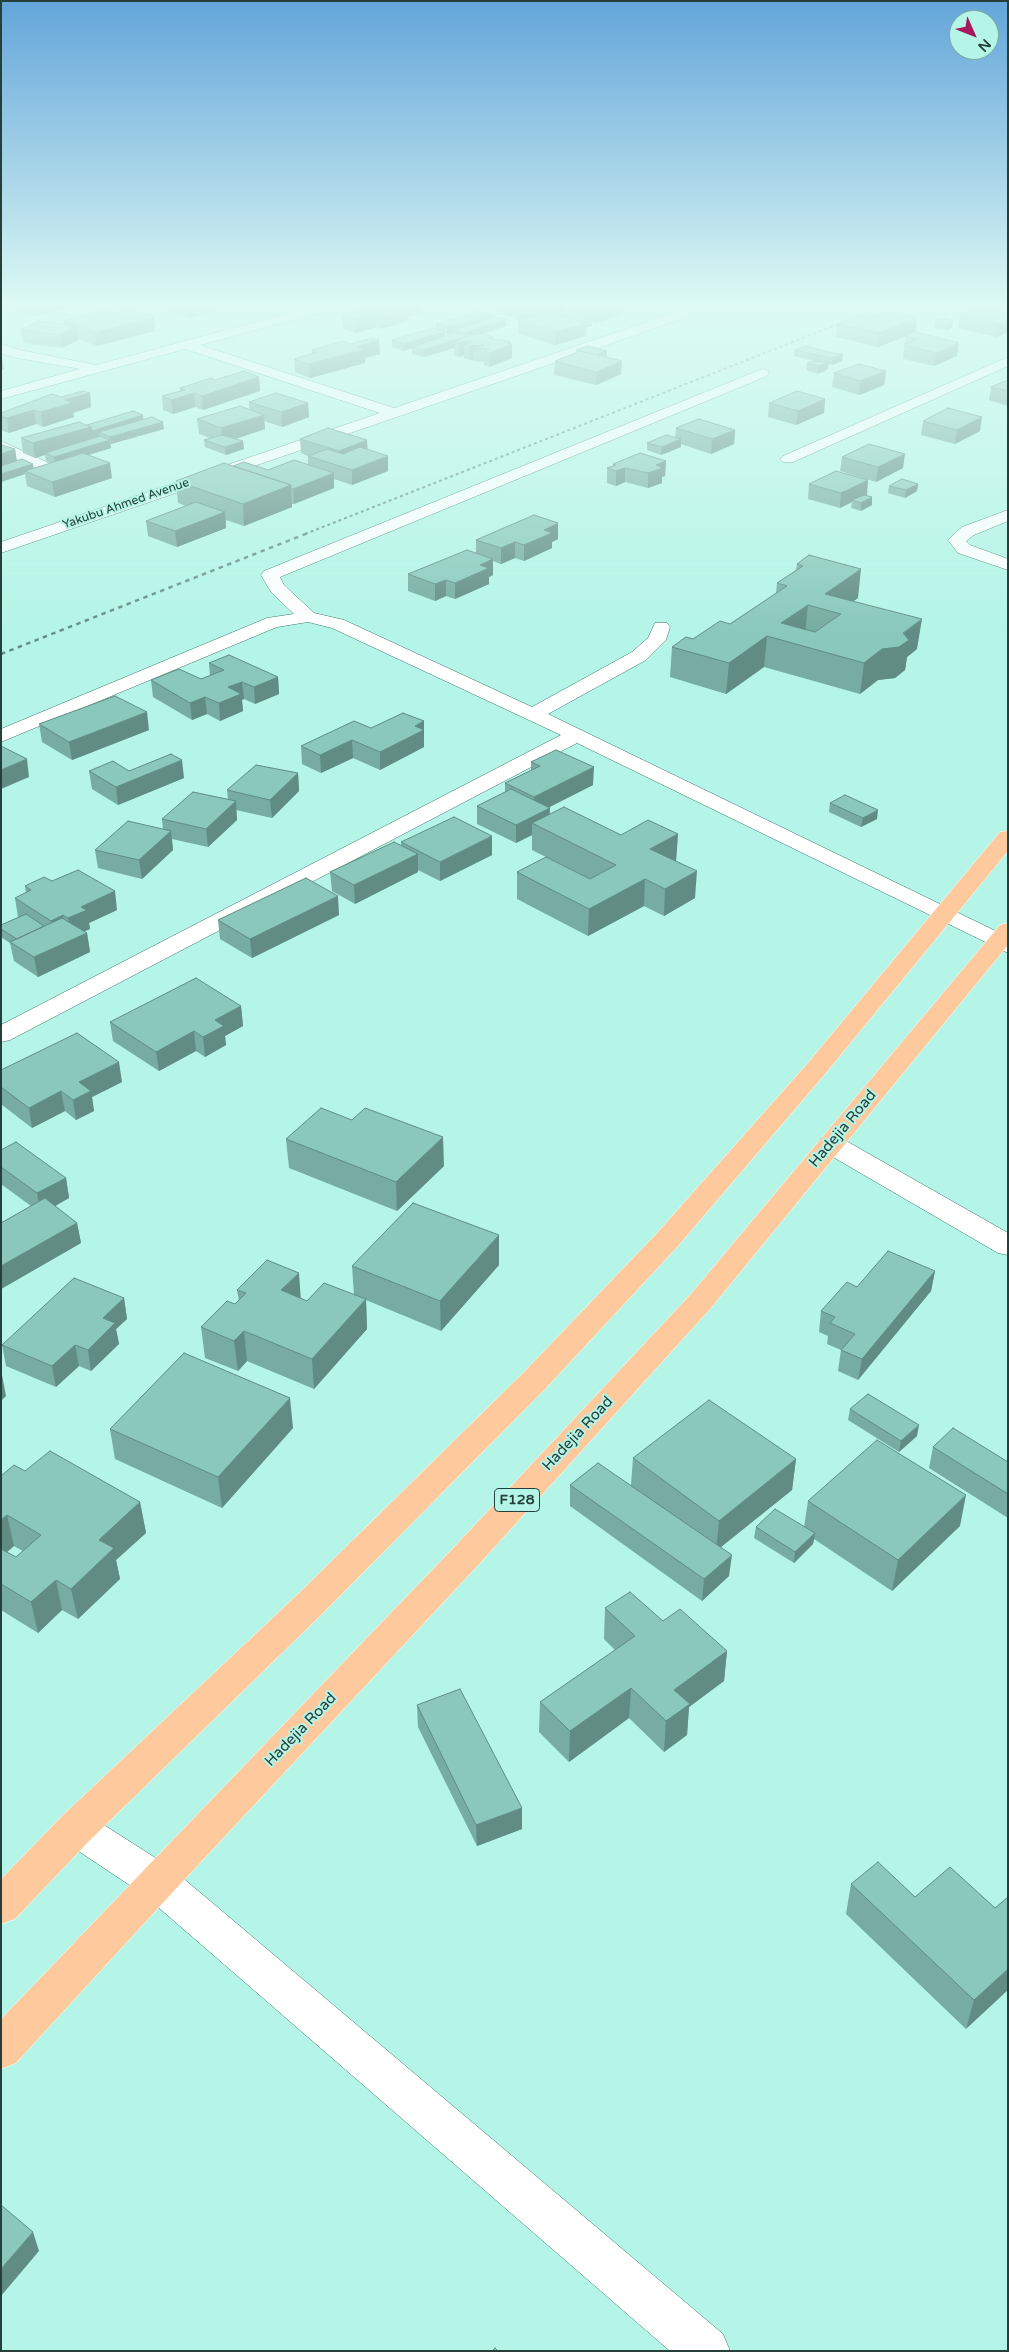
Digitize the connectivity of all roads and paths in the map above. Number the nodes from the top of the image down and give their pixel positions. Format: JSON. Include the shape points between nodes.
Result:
{"nodes":[{"id":1,"x":380,"y":416,"type":"edge"},
{"id":2,"x":658,"y":416,"type":"edge"},
{"id":3,"x":884,"y":416,"type":"edge"},
{"id":4,"x":1,"y":446,"type":"edge"},
{"id":5,"x":788,"y":458,"type":"dead end"},
{"id":6,"x":45,"y":467,"type":"edge"},
{"id":7,"x":1008,"y":515,"type":"edge"},
{"id":8,"x":1,"y":548,"type":"edge"},
{"id":9,"x":1008,"y":565,"type":"edge"},
{"id":10,"x":308,"y":617,"type":"junction"},
{"id":11,"x":661,"y":627,"type":"dead end"},
{"id":12,"x":533,"y":714,"type":"junction"},
{"id":13,"x":577,"y":734,"type":"junction"},
{"id":14,"x":1,"y":736,"type":"edge"},
{"id":15,"x":1008,"y":838,"type":"edge"},
{"id":16,"x":944,"y":915,"type":"junction"},
{"id":17,"x":1005,"y":939,"type":"edge"},
{"id":18,"x":1,"y":1035,"type":"edge"},
{"id":19,"x":831,"y":1144,"type":"junction"},
{"id":20,"x":1008,"y":1246,"type":"edge"},
{"id":21,"x":76,"y":1828,"type":"junction"},
{"id":22,"x":157,"y":1881,"type":"junction"},
{"id":23,"x":1,"y":1906,"type":"edge"},
{"id":24,"x":1,"y":2049,"type":"edge"},
{"id":25,"x":706,"y":2351,"type":"edge"}],
"edges":[{"from":1,"to":8,"type":"street","name":"Yakubu Ahmed Avenue"},
{"from":2,"to":10,"type":"street","via":[[270,575],[277,588]]},
{"from":3,"to":5,"type":"street"},
{"from":4,"to":6,"type":"street"},
{"from":7,"to":9,"type":"street","via":[[968,531],[956,540],[964,549]]},
{"from":10,"to":12,"type":"street","via":[[338,624]]},
{"from":10,"to":14,"type":"street","via":[[273,622]]},
{"from":11,"to":12,"type":"street","via":[[657,640],[639,656]]},
{"from":12,"to":13,"type":"street"},
{"from":13,"to":16,"type":"street"},
{"from":13,"to":18,"type":"street"},
{"from":15,"to":16,"type":"main road"},
{"from":16,"to":17,"type":"street"},
{"from":16,"to":21,"type":"main road","via":[[675,1232],[536,1379],[310,1604]]},
{"from":17,"to":19,"type":"main road","name":"Hadejia Road","number":"F128"},
{"from":19,"to":20,"type":"street"},
{"from":19,"to":22,"type":"main road","name":"Hadejia Road","number":"F128","via":[[700,1302],[469,1553]]},
{"from":21,"to":22,"type":"street"},
{"from":21,"to":23,"type":"main road"},
{"from":22,"to":24,"type":"main road","name":"Hadejia Road","number":"F128"},
{"from":22,"to":25,"type":"street"}]}
